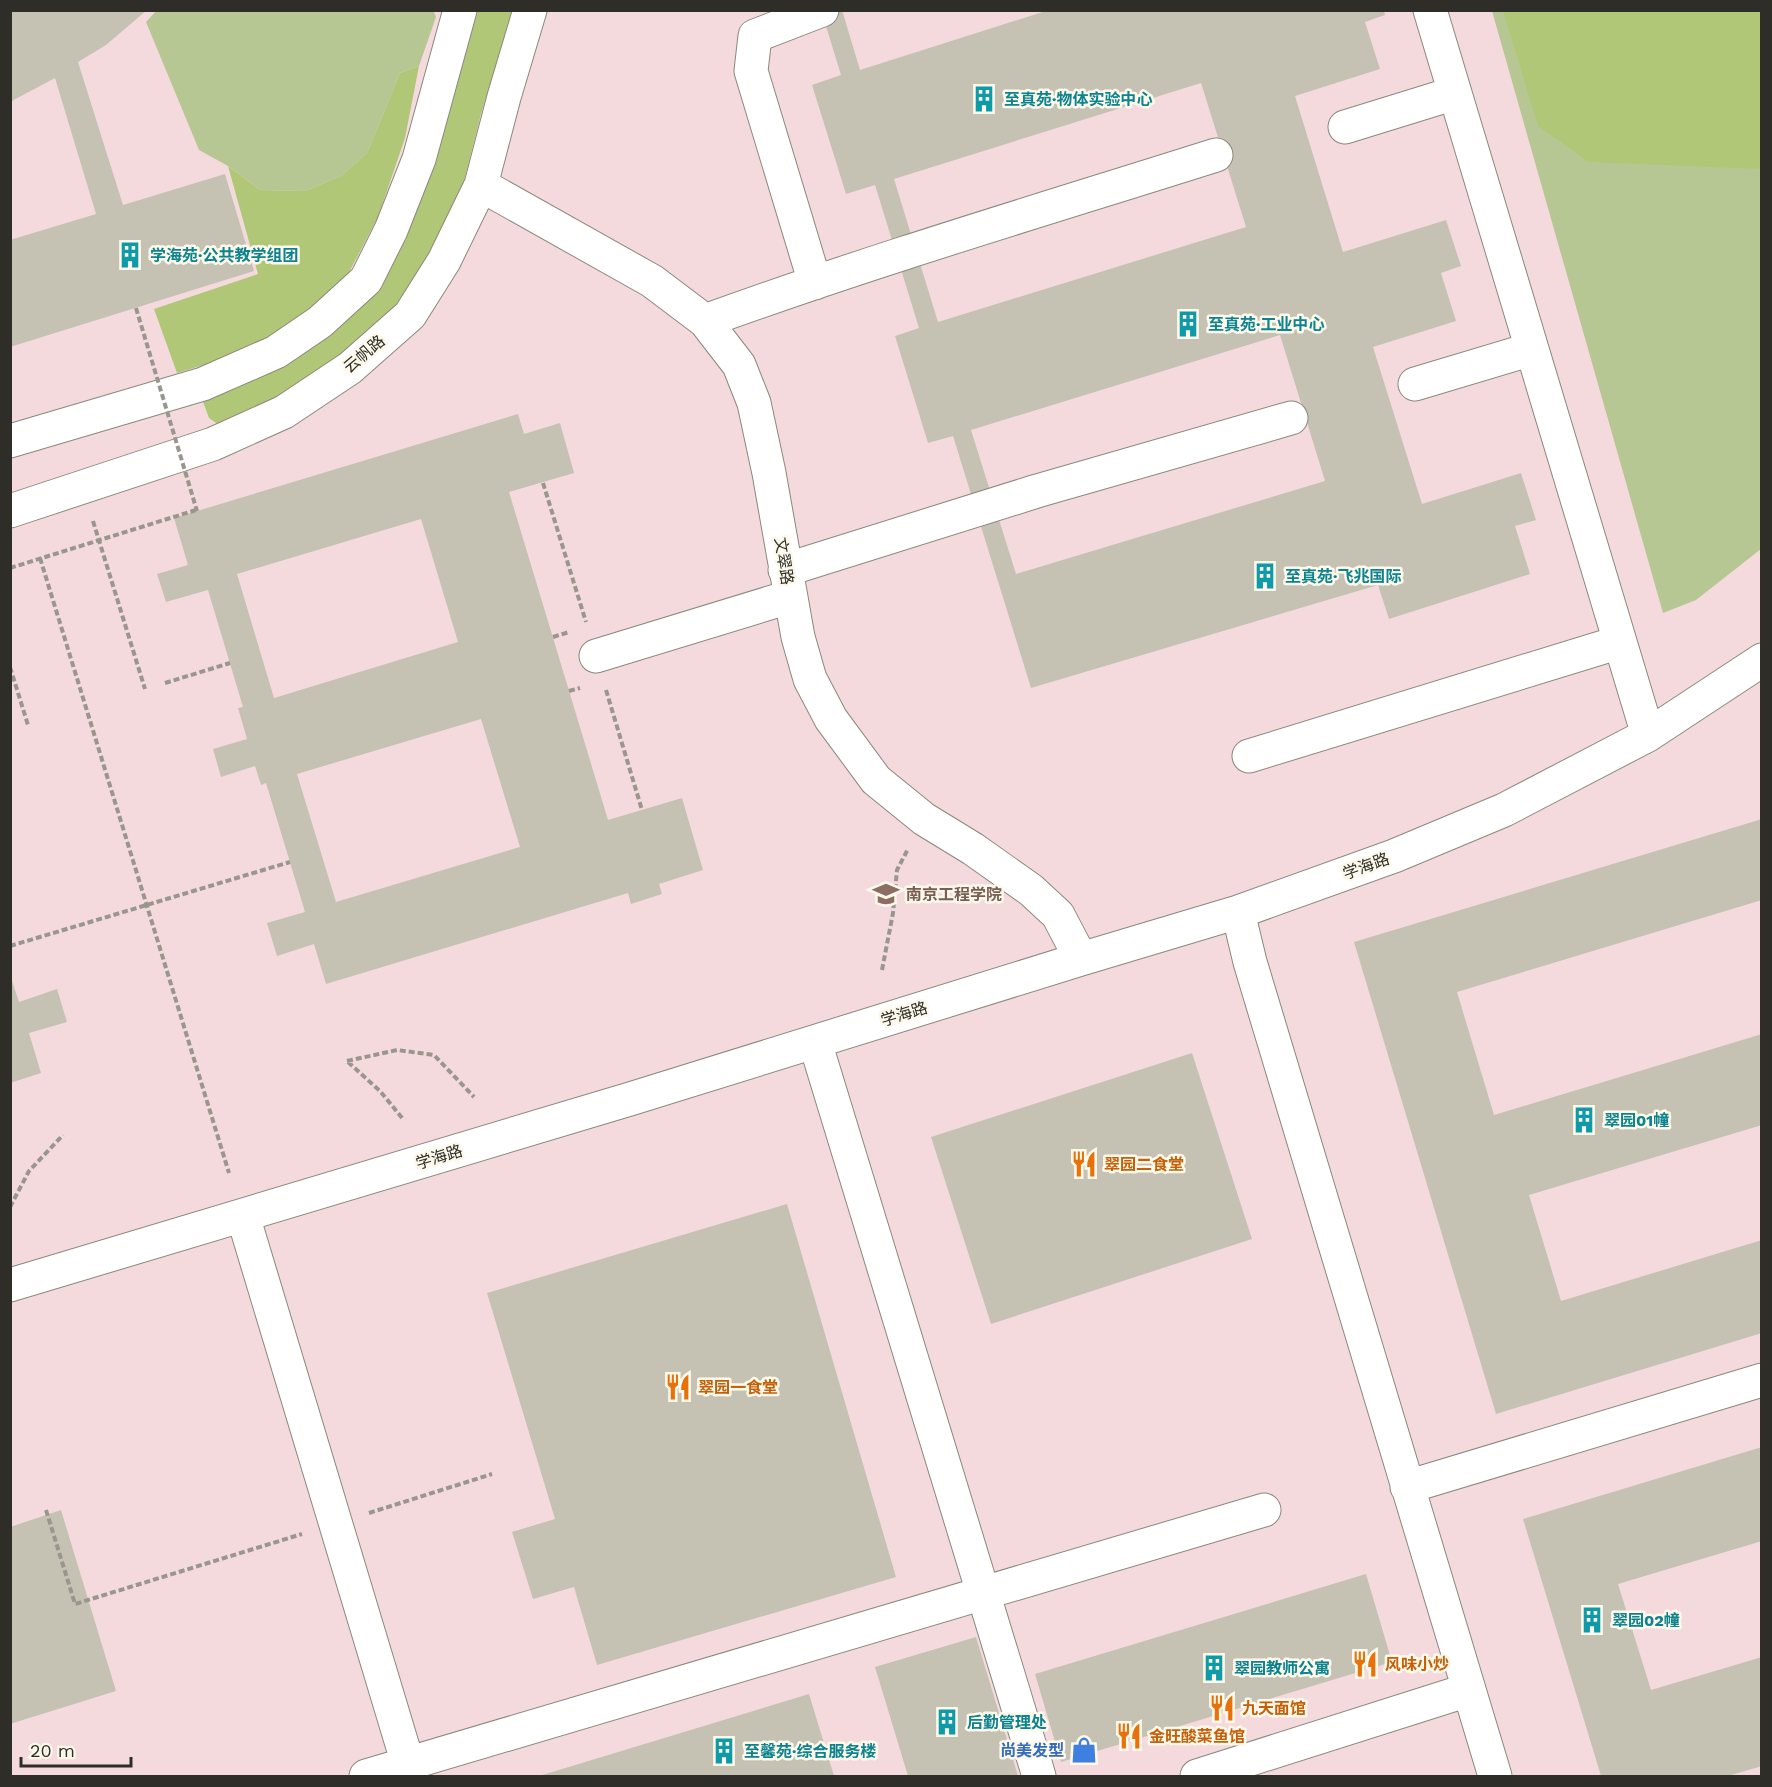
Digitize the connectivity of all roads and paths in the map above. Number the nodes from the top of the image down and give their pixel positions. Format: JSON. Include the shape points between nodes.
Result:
{"nodes":[{"id":1,"x":460,"y":10,"type":"edge"},
{"id":2,"x":530,"y":10,"type":"edge"},
{"id":3,"x":822,"y":10,"type":"edge"},
{"id":4,"x":1430,"y":10,"type":"edge"},
{"id":5,"x":1455,"y":93,"type":"junction"},
{"id":6,"x":1345,"y":127,"type":"dead end"},
{"id":7,"x":1216,"y":155,"type":"dead end"},
{"id":8,"x":481,"y":185,"type":"junction"},
{"id":9,"x":815,"y":283,"type":"junction"},
{"id":10,"x":136,"y":308,"type":"dead end"},
{"id":11,"x":705,"y":321,"type":"junction"},
{"id":12,"x":1532,"y":349,"type":"junction"},
{"id":13,"x":1415,"y":384,"type":"dead end"},
{"id":14,"x":1291,"y":418,"type":"dead end"},
{"id":15,"x":10,"y":441,"type":"edge"},
{"id":16,"x":10,"y":510,"type":"edge"},
{"id":17,"x":91,"y":515,"type":"dead end"},
{"id":18,"x":40,"y":558,"type":"junction"},
{"id":19,"x":10,"y":568,"type":"edge"},
{"id":20,"x":787,"y":583,"type":"junction"},
{"id":21,"x":1620,"y":642,"type":"junction"},
{"id":22,"x":596,"y":656,"type":"dead end"},
{"id":23,"x":1761,"y":660,"type":"edge"},
{"id":24,"x":230,"y":663,"type":"dead end"},
{"id":25,"x":10,"y":667,"type":"edge"},
{"id":26,"x":165,"y":683,"type":"dead end"},
{"id":27,"x":145,"y":689,"type":"dead end"},
{"id":28,"x":28,"y":725,"type":"dead end"},
{"id":29,"x":1648,"y":735,"type":"junction"},
{"id":30,"x":1249,"y":756,"type":"dead end"},
{"id":31,"x":924,"y":819,"type":"junction"},
{"id":32,"x":290,"y":862,"type":"dead end"},
{"id":33,"x":146,"y":905,"type":"junction"},
{"id":34,"x":1238,"y":912,"type":"junction"},
{"id":35,"x":10,"y":946,"type":"edge"},
{"id":36,"x":1081,"y":959,"type":"junction"},
{"id":37,"x":882,"y":970,"type":"dead end"},
{"id":38,"x":815,"y":1042,"type":"junction"},
{"id":39,"x":474,"y":1097,"type":"dead end"},
{"id":40,"x":403,"y":1119,"type":"dead end"},
{"id":41,"x":63,"y":1135,"type":"dead end"},
{"id":42,"x":230,"y":1173,"type":"dead end"},
{"id":43,"x":10,"y":1207,"type":"edge"},
{"id":44,"x":243,"y":1216,"type":"junction"},
{"id":45,"x":10,"y":1285,"type":"edge"},
{"id":46,"x":1761,"y":1380,"type":"edge"},
{"id":47,"x":492,"y":1474,"type":"dead end"},
{"id":48,"x":1407,"y":1487,"type":"junction"},
{"id":49,"x":46,"y":1510,"type":"dead end"},
{"id":50,"x":1264,"y":1510,"type":"dead end"},
{"id":51,"x":335,"y":1524,"type":"junction"},
{"id":52,"x":984,"y":1594,"type":"junction"},
{"id":53,"x":1468,"y":1690,"type":"junction"},
{"id":54,"x":408,"y":1764,"type":"junction"},
{"id":55,"x":366,"y":1776,"type":"edge"},
{"id":56,"x":1039,"y":1776,"type":"edge"},
{"id":57,"x":1197,"y":1776,"type":"edge"},
{"id":58,"x":1495,"y":1776,"type":"edge"}],
"edges":[{"from":1,"to":15,"type":"street","via":[[419,159],[366,280],[320,322],[276,352],[203,384]]},
{"from":2,"to":8,"type":"street","name":"云帆路"},
{"from":3,"to":9,"type":"street","via":[[755,36],[751,71]]},
{"from":4,"to":5,"type":"street"},
{"from":5,"to":6,"type":"street"},
{"from":5,"to":12,"type":"street"},
{"from":7,"to":9,"type":"street"},
{"from":8,"to":11,"type":"street","name":"文翠路","via":[[652,281]]},
{"from":8,"to":16,"type":"street","name":"云帆路","via":[[444,261],[410,315],[350,368],[284,412],[213,444]]},
{"from":9,"to":11,"type":"street"},
{"from":10,"to":18,"type":"path","bridge":true,"via":[[197,511]]},
{"from":11,"to":20,"type":"street","name":"文翠路","via":[[739,365],[754,403],[770,473]]},
{"from":12,"to":13,"type":"street"},
{"from":12,"to":21,"type":"street"},
{"from":14,"to":20,"type":"street","via":[[1037,491]]},
{"from":17,"to":27,"type":"path"},
{"from":18,"to":19,"type":"path","bridge":true},
{"from":18,"to":33,"type":"path"},
{"from":20,"to":22,"type":"street"},
{"from":20,"to":31,"type":"street","name":"文翠路","via":[[810,679],[831,719],[876,780]]},
{"from":21,"to":29,"type":"street"},
{"from":21,"to":30,"type":"street"},
{"from":23,"to":29,"type":"street","name":"学海路"},
{"from":24,"to":26,"type":"path"},
{"from":25,"to":28,"type":"path"},
{"from":29,"to":34,"type":"street","name":"学海路","via":[[1504,810],[1394,856]]},
{"from":31,"to":36,"type":"street","name":"文翠路","via":[[1031,890],[1058,915]]},
{"from":31,"to":37,"type":"path","via":[[897,870]]},
{"from":32,"to":33,"type":"path"},
{"from":33,"to":35,"type":"path"},
{"from":33,"to":42,"type":"path"},
{"from":34,"to":36,"type":"street","name":"学海路"},
{"from":34,"to":48,"type":"street"},
{"from":36,"to":38,"type":"street","name":"学海路"},
{"from":38,"to":44,"type":"street","name":"学海路"},
{"from":38,"to":52,"type":"street"},
{"from":39,"to":40,"type":"path","via":[[434,1055],[397,1050],[347,1062],[380,1091]]},
{"from":41,"to":43,"type":"path","via":[[29,1171]]},
{"from":44,"to":45,"type":"street","name":"学海路"},
{"from":44,"to":51,"type":"street"},
{"from":46,"to":48,"type":"street"},
{"from":47,"to":51,"type":"path"},
{"from":48,"to":53,"type":"street"},
{"from":49,"to":51,"type":"path","via":[[75,1604]]},
{"from":50,"to":52,"type":"street"},
{"from":51,"to":54,"type":"street"},
{"from":52,"to":54,"type":"street"},
{"from":52,"to":56,"type":"street"},
{"from":53,"to":57,"type":"street"},
{"from":53,"to":58,"type":"street"},
{"from":54,"to":55,"type":"street"}]}
